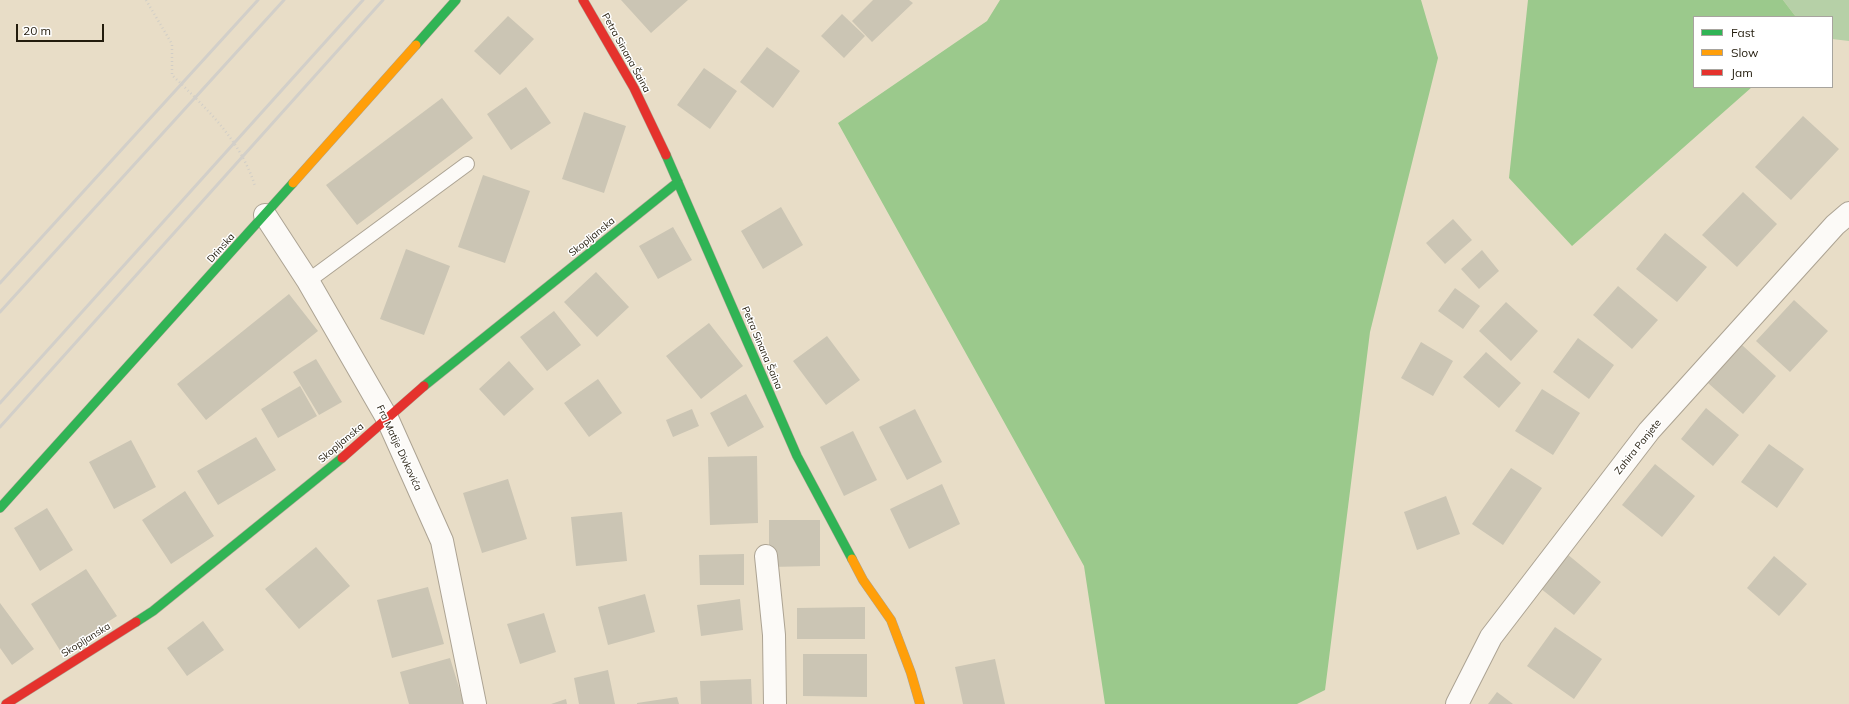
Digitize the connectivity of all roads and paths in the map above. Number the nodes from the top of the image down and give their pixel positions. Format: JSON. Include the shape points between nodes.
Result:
{"nodes":[{"id":1,"x":146,"y":0,"type":"edge"},
{"id":2,"x":456,"y":0,"type":"edge"},
{"id":3,"x":583,"y":0,"type":"edge"},
{"id":4,"x":467,"y":164,"type":"dead end"},
{"id":5,"x":678,"y":182,"type":"junction"},
{"id":6,"x":1849,"y":213,"type":"edge"},
{"id":7,"x":265,"y":215,"type":"junction"},
{"id":8,"x":308,"y":281,"type":"junction"},
{"id":9,"x":387,"y":418,"type":"junction"},
{"id":10,"x":0,"y":508,"type":"edge"},
{"id":11,"x":766,"y":556,"type":"dead end"},
{"id":12,"x":6,"y":704,"type":"edge"},
{"id":13,"x":475,"y":704,"type":"edge"},
{"id":14,"x":776,"y":704,"type":"edge"},
{"id":15,"x":920,"y":704,"type":"edge"},
{"id":16,"x":1457,"y":704,"type":"edge"}],
"edges":[{"from":1,"to":7,"type":"path","via":[[172,44],[172,75],[220,122],[249,166]]},
{"from":2,"to":7,"type":"street","name":"Drinska"},
{"from":3,"to":5,"type":"street","name":"Petra Sinana Šaina","via":[[634,88]]},
{"from":4,"to":8,"type":"lane"},
{"from":5,"to":9,"type":"street","name":"Skopljanska"},
{"from":5,"to":15,"type":"street","name":"Petra Sinana Šaina","via":[[797,456],[863,580],[891,620]]},
{"from":6,"to":16,"type":"street","name":"Zahira Panjete","via":[[1835,225],[1649,431],[1491,637]]},
{"from":7,"to":8,"type":"street","name":"Fra Matije Divkovića"},
{"from":7,"to":10,"type":"street","name":"Drinska"},
{"from":8,"to":9,"type":"street","name":"Fra Matije Divkovića"},
{"from":9,"to":12,"type":"street","name":"Skopljanska","via":[[347,454],[153,611]]},
{"from":9,"to":13,"type":"street","name":"Fra Matije Divkovića","via":[[442,541]]},
{"from":11,"to":14,"type":"street","via":[[774,635]]}]}
